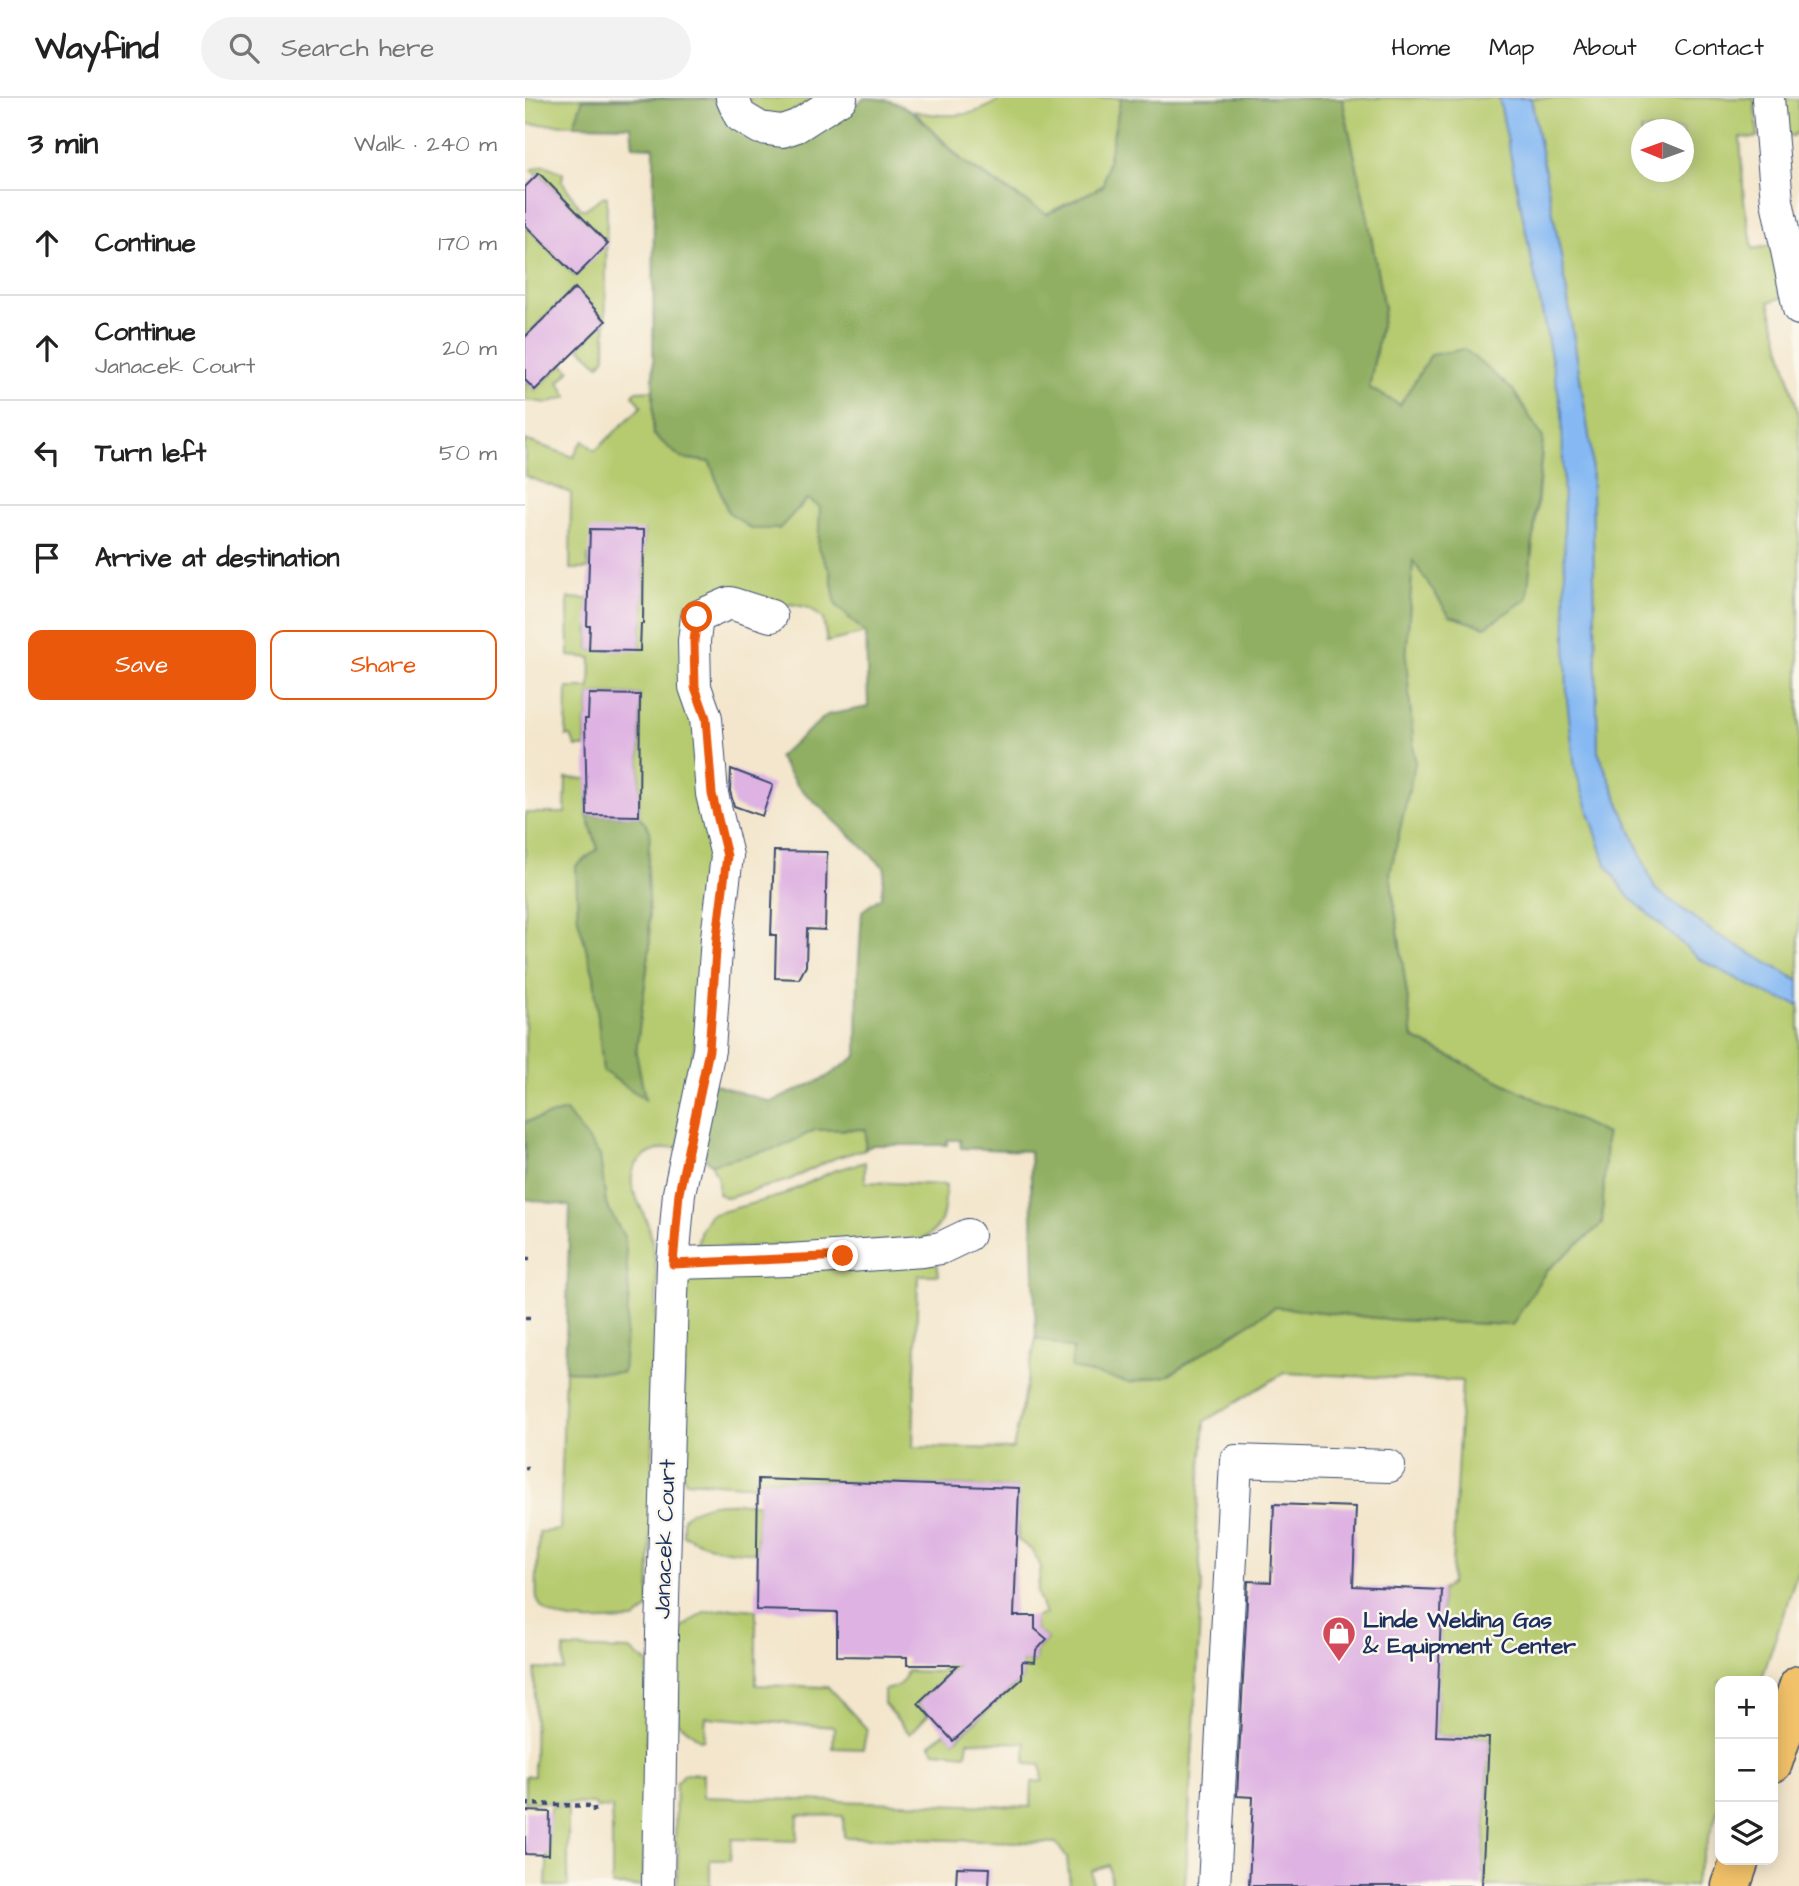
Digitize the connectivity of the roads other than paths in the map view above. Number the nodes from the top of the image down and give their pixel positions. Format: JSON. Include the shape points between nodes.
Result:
{"nodes":[{"id":1,"x":732,"y":98,"type":"edge"},
{"id":2,"x":841,"y":98,"type":"edge"},
{"id":3,"x":1768,"y":98,"type":"edge"},
{"id":4,"x":1799,"y":309,"type":"edge"},
{"id":5,"x":772,"y":616,"type":"dead end"},
{"id":6,"x":968,"y":1235,"type":"dead end"},
{"id":7,"x":673,"y":1264,"type":"junction"},
{"id":8,"x":1389,"y":1466,"type":"dead end"},
{"id":9,"x":1799,"y":1685,"type":"edge"},
{"id":10,"x":1778,"y":1748,"type":"edge"},
{"id":11,"x":1738,"y":1865,"type":"edge"},
{"id":12,"x":658,"y":1886,"type":"edge"},
{"id":13,"x":1214,"y":1886,"type":"edge"},
{"id":14,"x":1731,"y":1886,"type":"edge"}],
"edges":[{"from":1,"to":2,"type":"street","via":[[740,116],[760,128],[782,131],[797,127]]},
{"from":3,"to":4,"type":"street","via":[[1777,201]]},
{"from":5,"to":7,"type":"street","name":"Janacek Court","via":[[730,603],[697,617],[695,687],[706,718],[712,794],[727,856],[709,1050],[679,1193]]},
{"from":6,"to":7,"type":"street","via":[[923,1251]]},
{"from":7,"to":12,"type":"street","name":"Janacek Court"},
{"from":8,"to":13,"type":"street","via":[[1236,1461]]},
{"from":9,"to":10,"type":"highway"},
{"from":11,"to":14,"type":"highway"}]}
